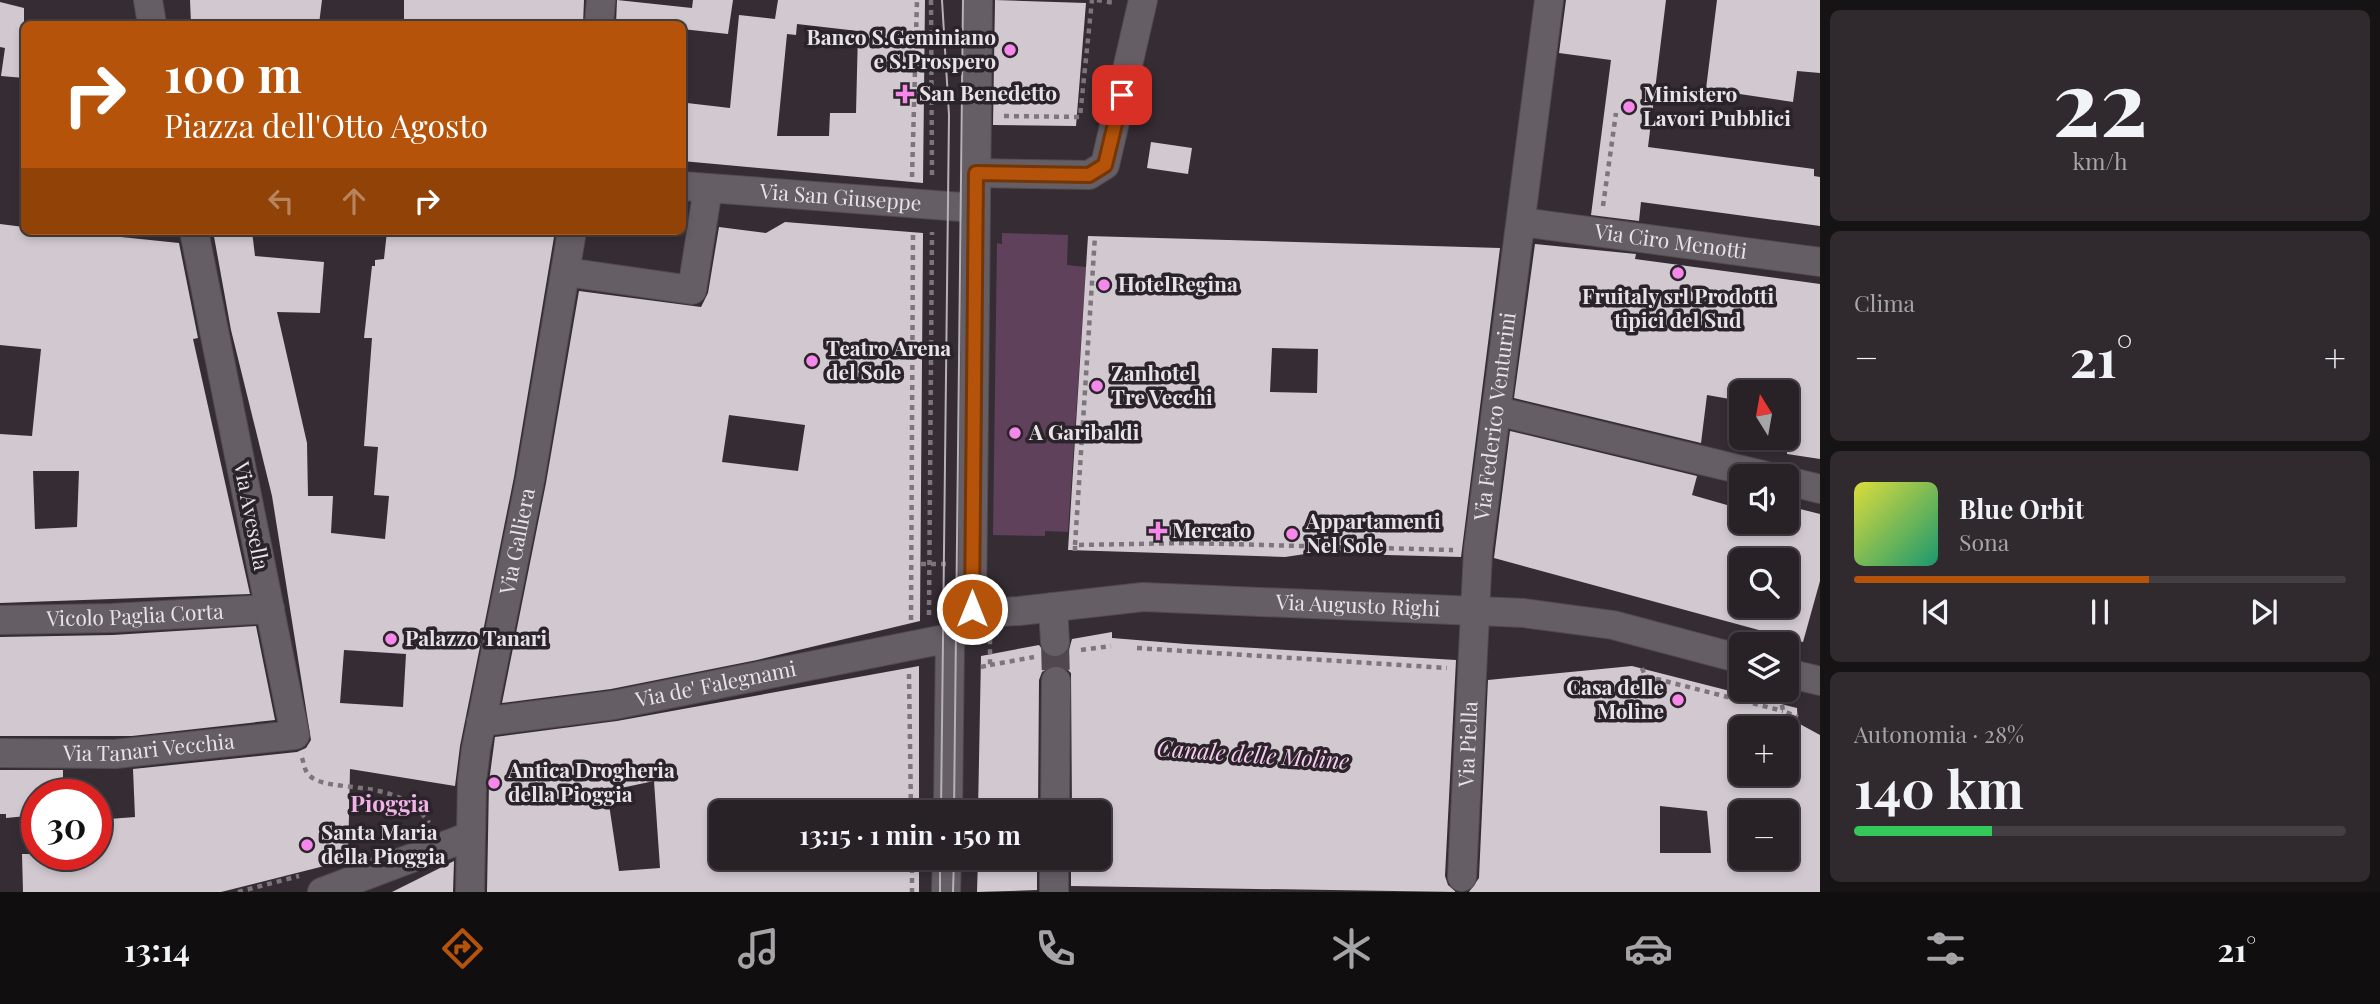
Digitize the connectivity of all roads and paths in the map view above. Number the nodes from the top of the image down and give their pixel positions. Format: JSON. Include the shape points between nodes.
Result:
{"nodes":[{"id":1,"x":601,"y":0,"type":"edge"},
{"id":2,"x":917,"y":0,"type":"edge"},
{"id":3,"x":931,"y":0,"type":"edge"},
{"id":4,"x":978,"y":0,"type":"edge"},
{"id":5,"x":1092,"y":0,"type":"edge"},
{"id":6,"x":1143,"y":0,"type":"edge"},
{"id":7,"x":1549,"y":0,"type":"edge"},
{"id":8,"x":599,"y":21,"type":"edge"},
{"id":9,"x":1616,"y":113,"type":"dead end"},
{"id":10,"x":997,"y":116,"type":"dead end"},
{"id":11,"x":976,"y":173,"type":"junction"},
{"id":12,"x":912,"y":182,"type":"dead end"},
{"id":13,"x":691,"y":186,"type":"edge"},
{"id":14,"x":932,"y":205,"type":"junction"},
{"id":15,"x":975,"y":208,"type":"junction"},
{"id":16,"x":1602,"y":213,"type":"dead end"},
{"id":17,"x":1522,"y":222,"type":"junction"},
{"id":18,"x":914,"y":233,"type":"dead end"},
{"id":19,"x":195,"y":235,"type":"edge"},
{"id":20,"x":571,"y":235,"type":"edge"},
{"id":21,"x":1095,"y":236,"type":"dead end"},
{"id":22,"x":1820,"y":262,"type":"edge"},
{"id":23,"x":566,"y":272,"type":"junction"},
{"id":24,"x":1497,"y":411,"type":"junction"},
{"id":25,"x":1729,"y":467,"type":"edge"},
{"id":26,"x":1799,"y":484,"type":"edge"},
{"id":27,"x":1820,"y":489,"type":"edge"},
{"id":28,"x":1462,"y":550,"type":"dead end"},
{"id":29,"x":1053,"y":607,"type":"junction"},
{"id":30,"x":270,"y":609,"type":"junction"},
{"id":31,"x":972,"y":609,"type":"junction"},
{"id":32,"x":1475,"y":610,"type":"junction"},
{"id":33,"x":0,"y":620,"type":"edge"},
{"id":34,"x":930,"y":634,"type":"junction"},
{"id":35,"x":1055,"y":642,"type":"tunnel mouth"},
{"id":36,"x":1137,"y":648,"type":"dead end"},
{"id":37,"x":990,"y":654,"type":"dead end"},
{"id":38,"x":1729,"y":656,"type":"edge"},
{"id":39,"x":981,"y":667,"type":"dead end"},
{"id":40,"x":1461,"y":668,"type":"dead end"},
{"id":41,"x":1642,"y":668,"type":"dead end"},
{"id":42,"x":1799,"y":676,"type":"edge"},
{"id":43,"x":919,"y":678,"type":"dead end"},
{"id":44,"x":1056,"y":681,"type":"tunnel mouth"},
{"id":45,"x":1820,"y":681,"type":"edge"},
{"id":46,"x":1782,"y":705,"type":"dead end"},
{"id":47,"x":1783,"y":711,"type":"junction"},
{"id":48,"x":1796,"y":716,"type":"edge"},
{"id":49,"x":481,"y":722,"type":"junction"},
{"id":50,"x":295,"y":735,"type":"junction"},
{"id":51,"x":0,"y":753,"type":"edge"},
{"id":52,"x":911,"y":800,"type":"edge"},
{"id":53,"x":947,"y":800,"type":"edge"},
{"id":54,"x":1055,"y":800,"type":"edge"},
{"id":55,"x":435,"y":833,"type":"dead end"},
{"id":56,"x":470,"y":836,"type":"junction"},
{"id":57,"x":912,"y":870,"type":"edge"},
{"id":58,"x":947,"y":870,"type":"edge"},
{"id":59,"x":1054,"y":870,"type":"edge"},
{"id":60,"x":1462,"y":877,"type":"dead end"},
{"id":61,"x":322,"y":892,"type":"edge"},
{"id":62,"x":470,"y":892,"type":"edge"},
{"id":63,"x":912,"y":892,"type":"edge"},
{"id":64,"x":946,"y":892,"type":"edge"},
{"id":65,"x":1054,"y":892,"type":"edge"}],
"edges":[{"from":1,"to":8,"type":"street"},
{"from":2,"to":12,"type":"path"},
{"from":3,"to":14,"type":"path"},
{"from":4,"to":11,"type":"street"},
{"from":5,"to":10,"type":"path","via":[[1080,117]]},
{"from":6,"to":11,"type":"street","via":[[1105,165],[1099,172]]},
{"from":7,"to":17,"type":"street","name":"Via Federico Venturini"},
{"from":9,"to":16,"type":"path"},
{"from":11,"to":15,"type":"street"},
{"from":13,"to":14,"type":"street","name":"Via San Giuseppe"},
{"from":13,"to":23,"type":"street","name":"Via San Giuseppe","via":[[692,290]]},
{"from":14,"to":15,"type":"street","name":"Via San Giuseppe"},
{"from":14,"to":34,"type":"path"},
{"from":15,"to":31,"type":"street"},
{"from":17,"to":22,"type":"street","name":"Via Ciro Menotti"},
{"from":17,"to":24,"type":"street","name":"Via Federico Venturini"},
{"from":18,"to":34,"type":"path"},
{"from":19,"to":30,"type":"street","name":"Via Avesella"},
{"from":20,"to":23,"type":"street","name":"Via Galliera"},
{"from":21,"to":28,"type":"path","via":[[1075,548],[1202,543]]},
{"from":23,"to":49,"type":"street","name":"Via Galliera"},
{"from":24,"to":25,"type":"street"},
{"from":24,"to":32,"type":"street","name":"Via Federico Venturini","via":[[1478,551]]},
{"from":26,"to":27,"type":"street"},
{"from":29,"to":31,"type":"street","name":"Via Augusto Righi","via":[[990,613]]},
{"from":29,"to":32,"type":"street","name":"Via Augusto Righi","via":[[1143,597]]},
{"from":29,"to":35,"type":"street"},
{"from":30,"to":33,"type":"street","name":"Vicolo Paglia Corta"},
{"from":30,"to":50,"type":"street","name":"Via Avesella"},
{"from":31,"to":34,"type":"street"},
{"from":32,"to":38,"type":"street","name":"Via Augusto Righi","via":[[1613,625]]},
{"from":32,"to":60,"type":"street","name":"Via Piella"},
{"from":34,"to":49,"type":"street","name":"Via de' Falegnami","via":[[614,705]]},
{"from":34,"to":53,"type":"street"},
{"from":36,"to":40,"type":"path"},
{"from":37,"to":39,"type":"path","via":[[990,665]]},
{"from":41,"to":47,"type":"path","via":[[1645,676]]},
{"from":42,"to":45,"type":"street"},
{"from":43,"to":52,"type":"path","via":[[909,679]]},
{"from":44,"to":54,"type":"street"},
{"from":46,"to":47,"type":"path"},
{"from":47,"to":48,"type":"path"},
{"from":49,"to":56,"type":"street","name":"Via Galliera"},
{"from":50,"to":51,"type":"street","name":"Via Tanari Vecchia","via":[[115,754]]},
{"from":50,"to":55,"type":"path","via":[[309,775],[398,797],[426,818]]},
{"from":56,"to":61,"type":"street"},
{"from":56,"to":62,"type":"street","name":"Via Galliera"},
{"from":57,"to":63,"type":"path"},
{"from":58,"to":64,"type":"street"},
{"from":59,"to":65,"type":"street"}]}
